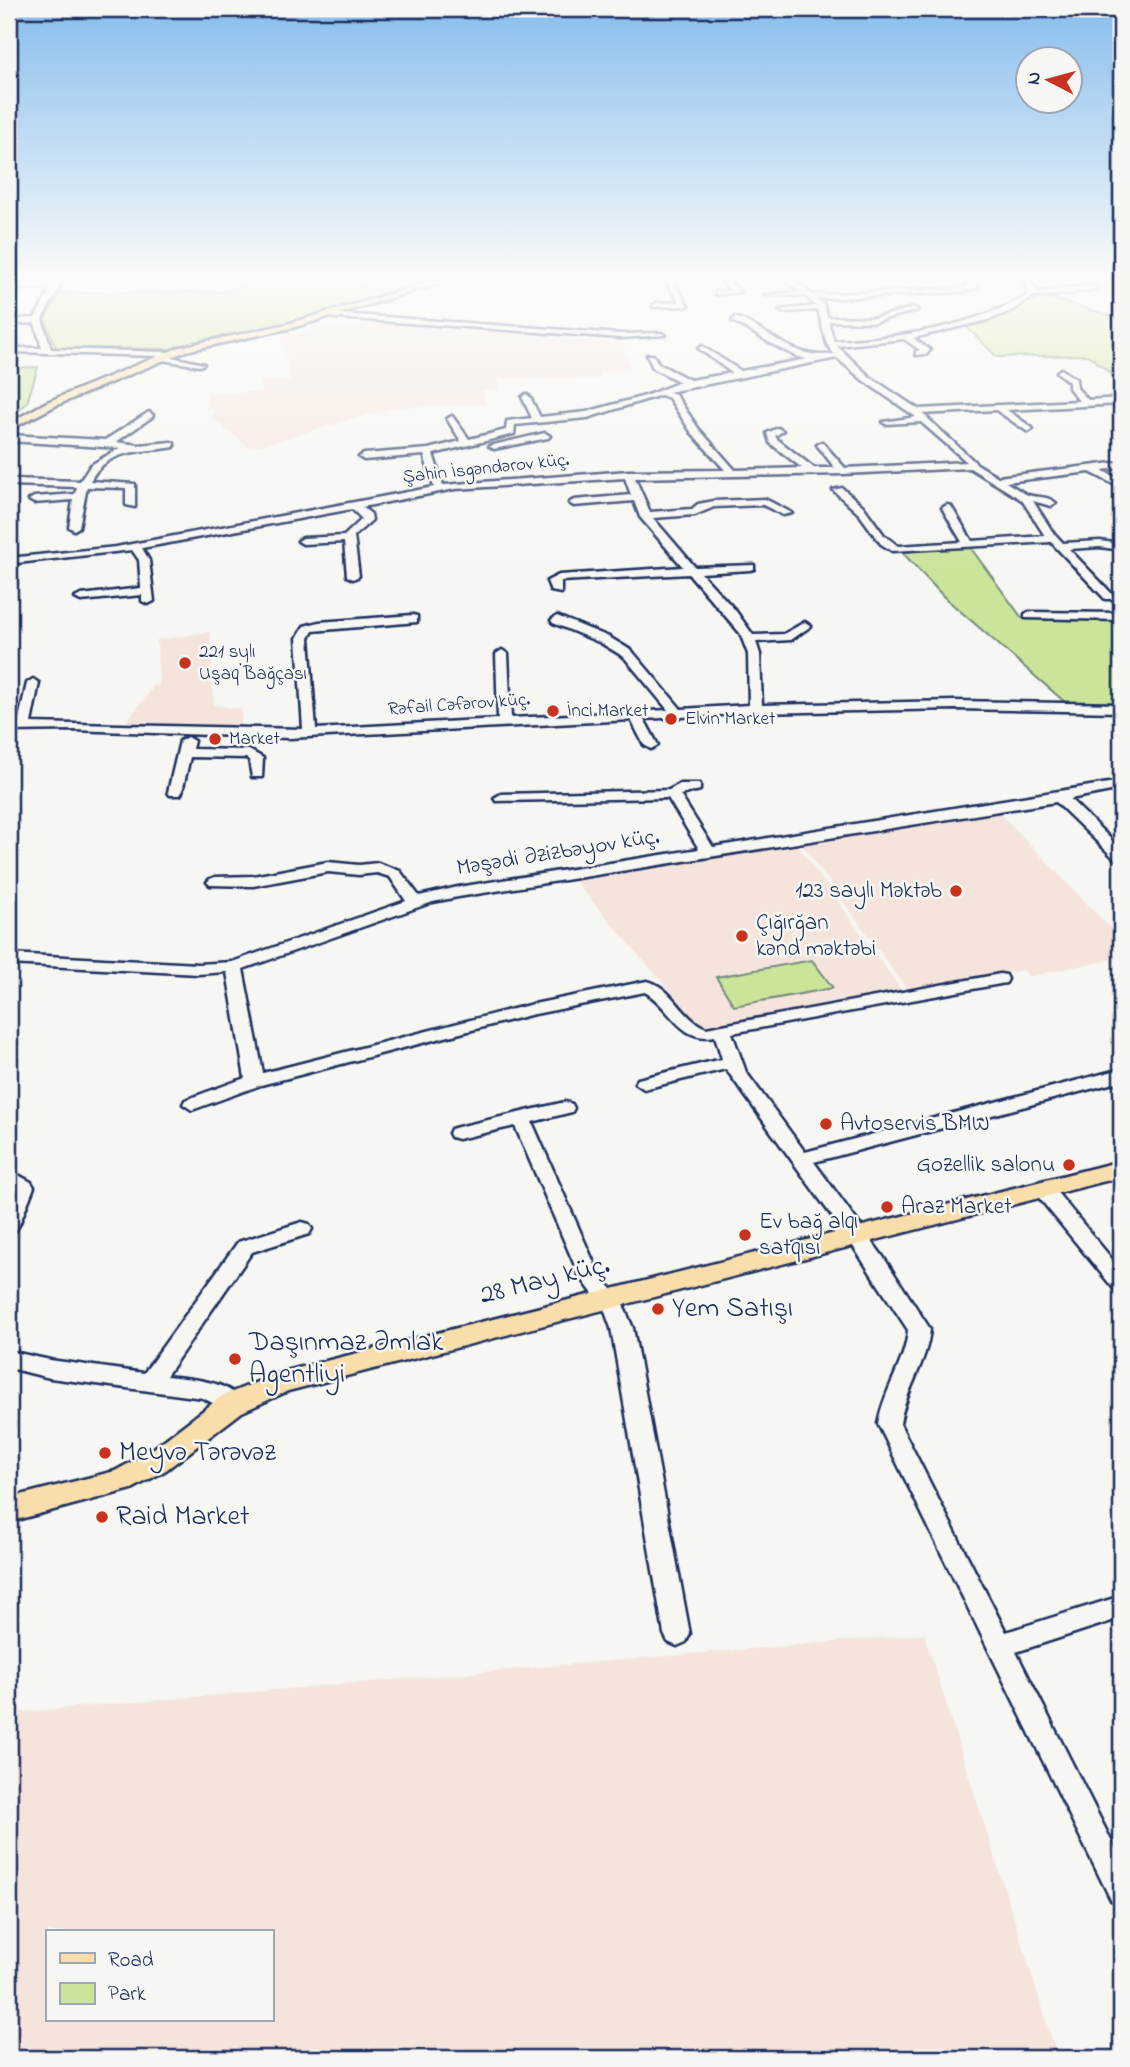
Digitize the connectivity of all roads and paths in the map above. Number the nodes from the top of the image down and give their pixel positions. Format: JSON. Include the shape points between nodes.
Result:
{"nodes":[{"id":1,"x":115,"y":377,"type":"edge"},
{"id":2,"x":678,"y":377,"type":"edge"},
{"id":3,"x":716,"y":377,"type":"edge"},
{"id":4,"x":718,"y":377,"type":"edge"},
{"id":5,"x":869,"y":377,"type":"edge"},
{"id":6,"x":1068,"y":377,"type":"edge"},
{"id":7,"x":688,"y":383,"type":"junction"},
{"id":8,"x":730,"y":390,"type":"dead end"},
{"id":9,"x":661,"y":392,"type":"junction"},
{"id":10,"x":526,"y":397,"type":"dead end"},
{"id":11,"x":1121,"y":401,"type":"edge"},
{"id":12,"x":1085,"y":402,"type":"junction"},
{"id":13,"x":1064,"y":403,"type":"junction"},
{"id":14,"x":997,"y":407,"type":"junction"},
{"id":15,"x":1073,"y":411,"type":"dead end"},
{"id":16,"x":149,"y":415,"type":"dead end"},
{"id":17,"x":919,"y":415,"type":"junction"},
{"id":18,"x":452,"y":419,"type":"dead end"},
{"id":19,"x":537,"y":420,"type":"junction"},
{"id":20,"x":888,"y":422,"type":"dead end"},
{"id":21,"x":9,"y":427,"type":"edge"},
{"id":22,"x":1028,"y":429,"type":"dead end"},
{"id":23,"x":778,"y":431,"type":"dead end"},
{"id":24,"x":545,"y":436,"type":"dead end"},
{"id":25,"x":9,"y":438,"type":"edge"},
{"id":26,"x":467,"y":442,"type":"junction"},
{"id":27,"x":107,"y":443,"type":"junction"},
{"id":28,"x":171,"y":445,"type":"dead end"},
{"id":29,"x":822,"y":445,"type":"dead end"},
{"id":30,"x":131,"y":447,"type":"junction"},
{"id":31,"x":428,"y":455,"type":"junction"},
{"id":32,"x":363,"y":457,"type":"dead end"},
{"id":33,"x":972,"y":465,"type":"junction"},
{"id":34,"x":1121,"y":465,"type":"edge"},
{"id":35,"x":1091,"y":468,"type":"junction"},
{"id":36,"x":811,"y":471,"type":"junction"},
{"id":37,"x":843,"y":471,"type":"junction"},
{"id":38,"x":732,"y":472,"type":"junction"},
{"id":39,"x":629,"y":474,"type":"junction"},
{"id":40,"x":997,"y":480,"type":"junction"},
{"id":41,"x":9,"y":482,"type":"edge"},
{"id":42,"x":81,"y":485,"type":"junction"},
{"id":43,"x":1121,"y":485,"type":"edge"},
{"id":44,"x":439,"y":488,"type":"junction"},
{"id":45,"x":838,"y":490,"type":"dead end"},
{"id":46,"x":77,"y":497,"type":"junction"},
{"id":47,"x":636,"y":498,"type":"junction"},
{"id":48,"x":1026,"y":498,"type":"junction"},
{"id":49,"x":34,"y":500,"type":"dead end"},
{"id":50,"x":573,"y":503,"type":"dead end"},
{"id":51,"x":1051,"y":503,"type":"dead end"},
{"id":52,"x":353,"y":504,"type":"junction"},
{"id":53,"x":131,"y":505,"type":"dead end"},
{"id":54,"x":947,"y":508,"type":"dead end"},
{"id":55,"x":788,"y":513,"type":"dead end"},
{"id":56,"x":644,"y":514,"type":"junction"},
{"id":57,"x":74,"y":527,"type":"dead end"},
{"id":58,"x":348,"y":539,"type":"junction"},
{"id":59,"x":303,"y":541,"type":"dead end"},
{"id":60,"x":1057,"y":543,"type":"junction"},
{"id":61,"x":969,"y":544,"type":"junction"},
{"id":62,"x":136,"y":547,"type":"junction"},
{"id":63,"x":1121,"y":547,"type":"edge"},
{"id":64,"x":9,"y":561,"type":"edge"},
{"id":65,"x":750,"y":566,"type":"dead end"},
{"id":66,"x":691,"y":570,"type":"junction"},
{"id":67,"x":353,"y":576,"type":"dead end"},
{"id":68,"x":557,"y":591,"type":"dead end"},
{"id":69,"x":1109,"y":597,"type":"dead end"},
{"id":70,"x":81,"y":598,"type":"dead end"},
{"id":71,"x":1029,"y":616,"type":"dead end"},
{"id":72,"x":1121,"y":617,"type":"edge"},
{"id":73,"x":414,"y":619,"type":"dead end"},
{"id":74,"x":557,"y":620,"type":"dead end"},
{"id":75,"x":805,"y":626,"type":"dead end"},
{"id":76,"x":749,"y":639,"type":"junction"},
{"id":77,"x":502,"y":653,"type":"dead end"},
{"id":78,"x":33,"y":683,"type":"dead end"},
{"id":79,"x":1121,"y":708,"type":"edge"},
{"id":80,"x":756,"y":709,"type":"junction"},
{"id":81,"x":677,"y":712,"type":"junction"},
{"id":82,"x":635,"y":714,"type":"junction"},
{"id":83,"x":505,"y":721,"type":"junction"},
{"id":84,"x":24,"y":726,"type":"junction"},
{"id":85,"x":9,"y":727,"type":"edge"},
{"id":86,"x":190,"y":732,"type":"junction"},
{"id":87,"x":310,"y":733,"type":"junction"},
{"id":88,"x":651,"y":745,"type":"dead end"},
{"id":89,"x":185,"y":753,"type":"junction"},
{"id":90,"x":257,"y":774,"type":"dead end"},
{"id":91,"x":1121,"y":785,"type":"edge"},
{"id":92,"x":695,"y":787,"type":"dead end"},
{"id":93,"x":175,"y":792,"type":"dead end"},
{"id":94,"x":673,"y":794,"type":"junction"},
{"id":95,"x":1059,"y":797,"type":"junction"},
{"id":96,"x":501,"y":798,"type":"dead end"},
{"id":97,"x":708,"y":852,"type":"junction"},
{"id":98,"x":1121,"y":857,"type":"edge"},
{"id":99,"x":215,"y":881,"type":"dead end"},
{"id":100,"x":416,"y":903,"type":"junction"},
{"id":101,"x":9,"y":959,"type":"edge"},
{"id":102,"x":234,"y":967,"type":"junction"},
{"id":103,"x":1000,"y":978,"type":"dead end"},
{"id":104,"x":721,"y":1030,"type":"junction"},
{"id":105,"x":732,"y":1062,"type":"junction"},
{"id":106,"x":1121,"y":1075,"type":"edge"},
{"id":107,"x":255,"y":1082,"type":"junction"},
{"id":108,"x":644,"y":1083,"type":"dead end"},
{"id":109,"x":192,"y":1104,"type":"dead end"},
{"id":110,"x":565,"y":1108,"type":"dead end"},
{"id":111,"x":522,"y":1117,"type":"junction"},
{"id":112,"x":458,"y":1133,"type":"dead end"},
{"id":113,"x":802,"y":1159,"type":"junction"},
{"id":114,"x":1121,"y":1169,"type":"edge"},
{"id":115,"x":9,"y":1177,"type":"edge"},
{"id":116,"x":1044,"y":1189,"type":"junction"},
{"id":117,"x":9,"y":1225,"type":"edge"},
{"id":118,"x":302,"y":1229,"type":"dead end"},
{"id":119,"x":856,"y":1235,"type":"junction"},
{"id":120,"x":1121,"y":1284,"type":"edge"},
{"id":121,"x":606,"y":1298,"type":"junction"},
{"id":122,"x":9,"y":1360,"type":"edge"},
{"id":123,"x":149,"y":1383,"type":"junction"},
{"id":124,"x":232,"y":1404,"type":"junction"},
{"id":125,"x":9,"y":1510,"type":"edge"},
{"id":126,"x":1121,"y":1607,"type":"edge"},
{"id":127,"x":677,"y":1634,"type":"dead end"},
{"id":128,"x":1001,"y":1645,"type":"junction"},
{"id":129,"x":1121,"y":1890,"type":"edge"}],
"edges":[{"from":1,"to":21,"type":"main road"},
{"from":2,"to":7,"type":"street"},
{"from":3,"to":7,"type":"street"},
{"from":4,"to":8,"type":"street"},
{"from":5,"to":17,"type":"street"},
{"from":6,"to":12,"type":"street"},
{"from":7,"to":9,"type":"street"},
{"from":9,"to":19,"type":"street","via":[[597,412]]},
{"from":9,"to":38,"type":"street","via":[[671,396]]},
{"from":10,"to":19,"type":"street"},
{"from":11,"to":12,"type":"street"},
{"from":12,"to":13,"type":"street"},
{"from":13,"to":14,"type":"street"},
{"from":13,"to":15,"type":"street"},
{"from":14,"to":17,"type":"street"},
{"from":14,"to":22,"type":"street"},
{"from":16,"to":27,"type":"street"},
{"from":17,"to":20,"type":"street"},
{"from":17,"to":33,"type":"street"},
{"from":18,"to":26,"type":"street"},
{"from":19,"to":26,"type":"street","via":[[510,423],[511,432]]},
{"from":23,"to":36,"type":"street","via":[[770,435],[772,441]]},
{"from":24,"to":31,"type":"street","via":[[470,453]]},
{"from":25,"to":27,"type":"street"},
{"from":26,"to":31,"type":"street"},
{"from":27,"to":30,"type":"street"},
{"from":28,"to":30,"type":"street"},
{"from":29,"to":37,"type":"street"},
{"from":30,"to":42,"type":"street","via":[[95,465]]},
{"from":31,"to":32,"type":"street"},
{"from":31,"to":44,"type":"street"},
{"from":33,"to":37,"type":"street","name":"Şahin İsgəndərov küç."},
{"from":33,"to":40,"type":"street"},
{"from":34,"to":35,"type":"street"},
{"from":35,"to":40,"type":"street"},
{"from":35,"to":43,"type":"street"},
{"from":36,"to":37,"type":"street","name":"Şahin İsgəndərov küç."},
{"from":36,"to":38,"type":"street","name":"Şahin İsgəndərov küç."},
{"from":38,"to":39,"type":"street","name":"Şahin İsgəndərov küç."},
{"from":39,"to":44,"type":"street","name":"Şahin İsgəndərov küç."},
{"from":39,"to":47,"type":"street"},
{"from":40,"to":48,"type":"street"},
{"from":41,"to":42,"type":"street"},
{"from":42,"to":46,"type":"street"},
{"from":42,"to":53,"type":"street","via":[[131,486]]},
{"from":44,"to":52,"type":"street","name":"Şahin İsgəndərov küç."},
{"from":45,"to":61,"type":"street","via":[[891,548]]},
{"from":46,"to":49,"type":"street"},
{"from":46,"to":57,"type":"street"},
{"from":47,"to":50,"type":"street"},
{"from":47,"to":56,"type":"street"},
{"from":48,"to":51,"type":"street"},
{"from":48,"to":60,"type":"street"},
{"from":52,"to":58,"type":"street","via":[[367,520]]},
{"from":52,"to":62,"type":"street","name":"Şahin İsgəndərov küç."},
{"from":54,"to":61,"type":"street"},
{"from":55,"to":56,"type":"street","via":[[765,502],[714,503],[695,512]]},
{"from":56,"to":66,"type":"street"},
{"from":58,"to":59,"type":"street"},
{"from":58,"to":67,"type":"street"},
{"from":60,"to":61,"type":"street"},
{"from":60,"to":63,"type":"street"},
{"from":60,"to":69,"type":"street"},
{"from":62,"to":64,"type":"street","name":"Şahin İsgəndərov küç."},
{"from":62,"to":70,"type":"street","via":[[144,560],[148,596]]},
{"from":65,"to":66,"type":"street"},
{"from":66,"to":68,"type":"street","via":[[559,578],[553,581]]},
{"from":66,"to":76,"type":"street"},
{"from":71,"to":72,"type":"street"},
{"from":73,"to":87,"type":"street","via":[[308,629],[303,638]]},
{"from":74,"to":81,"type":"street","via":[[628,654]]},
{"from":75,"to":76,"type":"street","via":[[787,637]]},
{"from":76,"to":80,"type":"street"},
{"from":77,"to":83,"type":"street"},
{"from":78,"to":84,"type":"street"},
{"from":79,"to":80,"type":"street","name":"Rəfail Cəfərov küç."},
{"from":80,"to":81,"type":"street","name":"Rəfail Cəfərov küç."},
{"from":81,"to":82,"type":"street","name":"Rəfail Cəfərov küç."},
{"from":82,"to":83,"type":"street","name":"Rəfail Cəfərov küç."},
{"from":82,"to":88,"type":"street"},
{"from":83,"to":87,"type":"street","name":"Rəfail Cəfərov küç."},
{"from":84,"to":85,"type":"street","name":"Rəfail Cəfərov küç."},
{"from":84,"to":86,"type":"street","name":"Rəfail Cəfərov küç."},
{"from":86,"to":87,"type":"street","name":"Rəfail Cəfərov küç."},
{"from":86,"to":89,"type":"street"},
{"from":89,"to":90,"type":"street","via":[[249,754],[256,758]]},
{"from":89,"to":93,"type":"street"},
{"from":91,"to":95,"type":"street","name":"Məşədi Əzizbəyov küç."},
{"from":92,"to":94,"type":"street","via":[[680,788]]},
{"from":94,"to":96,"type":"street"},
{"from":94,"to":97,"type":"street"},
{"from":95,"to":97,"type":"street","name":"Məşədi Əzizbəyov küç."},
{"from":95,"to":98,"type":"street"},
{"from":97,"to":100,"type":"street","name":"Məşədi Əzizbəyov küç.","via":[[458,892]]},
{"from":99,"to":100,"type":"street","via":[[253,881],[328,867],[378,867],[395,874]]},
{"from":100,"to":102,"type":"street","name":"Məşədi Əzizbəyov küç."},
{"from":101,"to":102,"type":"street","name":"Məşədi Əzizbəyov küç."},
{"from":102,"to":107,"type":"street"},
{"from":103,"to":104,"type":"street"},
{"from":104,"to":105,"type":"street","via":[[729,1042]]},
{"from":104,"to":107,"type":"street","via":[[705,1033],[690,1028],[656,989],[648,986],[529,1010]]},
{"from":105,"to":108,"type":"street"},
{"from":105,"to":113,"type":"street"},
{"from":106,"to":113,"type":"street"},
{"from":107,"to":109,"type":"street"},
{"from":110,"to":111,"type":"street"},
{"from":111,"to":112,"type":"street"},
{"from":111,"to":121,"type":"street","via":[[589,1275]]},
{"from":113,"to":119,"type":"street"},
{"from":114,"to":116,"type":"main road","name":"28 May küç."},
{"from":115,"to":117,"type":"street","via":[[24,1187]]},
{"from":116,"to":119,"type":"main road","name":"28 May küç."},
{"from":116,"to":120,"type":"street"},
{"from":118,"to":123,"type":"street","via":[[245,1247]]},
{"from":119,"to":121,"type":"main road","name":"28 May küç."},
{"from":119,"to":128,"type":"street","via":[[919,1329],[920,1343],[893,1403],[889,1424]]},
{"from":121,"to":124,"type":"main road","name":"28 May küç.","via":[[308,1374]]},
{"from":121,"to":127,"type":"street","via":[[622,1328]]},
{"from":122,"to":123,"type":"street"},
{"from":123,"to":124,"type":"street","via":[[207,1390]]},
{"from":124,"to":125,"type":"main road","name":"28 May küç.","via":[[122,1481]]},
{"from":126,"to":128,"type":"street"},
{"from":128,"to":129,"type":"street"}]}
